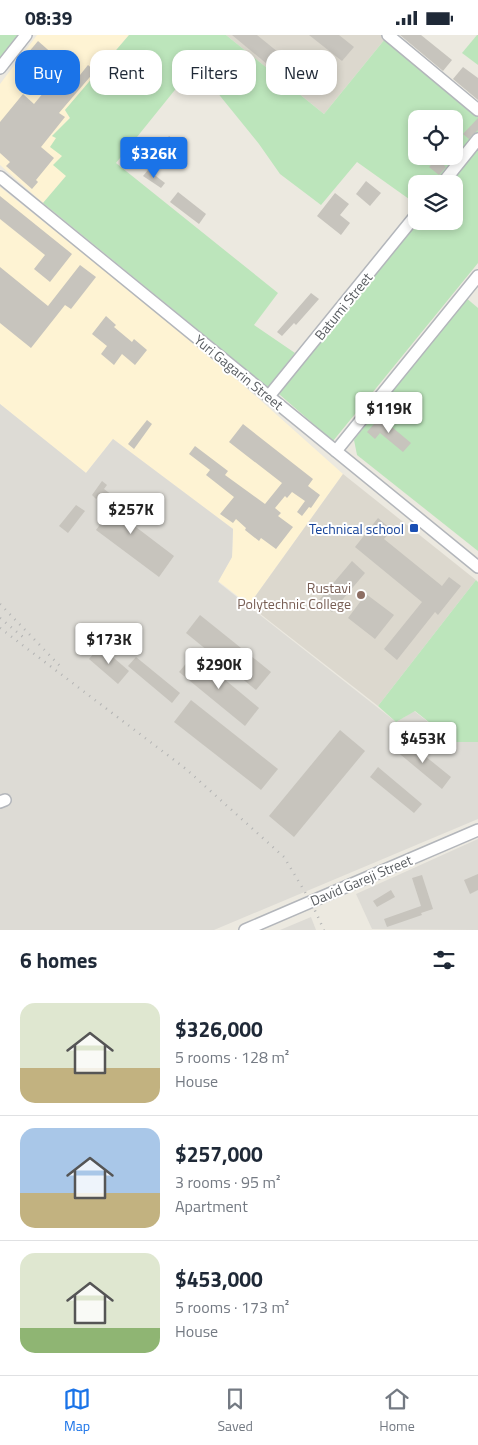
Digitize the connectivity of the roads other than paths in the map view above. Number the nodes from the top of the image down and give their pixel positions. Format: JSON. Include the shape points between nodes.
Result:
{"nodes":[{"id":1,"x":26,"y":35,"type":"edge"},
{"id":2,"x":388,"y":35,"type":"edge"},
{"id":3,"x":0,"y":68,"type":"edge"},
{"id":4,"x":478,"y":110,"type":"edge"},
{"id":5,"x":478,"y":139,"type":"edge"},
{"id":6,"x":449,"y":175,"type":"edge"},
{"id":7,"x":0,"y":177,"type":"edge"},
{"id":8,"x":408,"y":225,"type":"edge"},
{"id":9,"x":478,"y":276,"type":"edge"},
{"id":10,"x":269,"y":397,"type":"junction"},
{"id":11,"x":336,"y":451,"type":"junction"},
{"id":12,"x":478,"y":567,"type":"edge"},
{"id":13,"x":478,"y":830,"type":"edge"},
{"id":14,"x":245,"y":930,"type":"edge"}],
"edges":[{"from":1,"to":3,"type":"street"},
{"from":2,"to":4,"type":"street"},
{"from":5,"to":6,"type":"street"},
{"from":7,"to":10,"type":"street","name":"Yuri Gagarin Street"},
{"from":8,"to":10,"type":"street","name":"Batumi Street"},
{"from":9,"to":11,"type":"street"},
{"from":10,"to":11,"type":"street","name":"Yuri Gagarin Street"},
{"from":11,"to":12,"type":"street","name":"Yuri Gagarin Street"},
{"from":13,"to":14,"type":"street","name":"David Gareji Street"}]}
